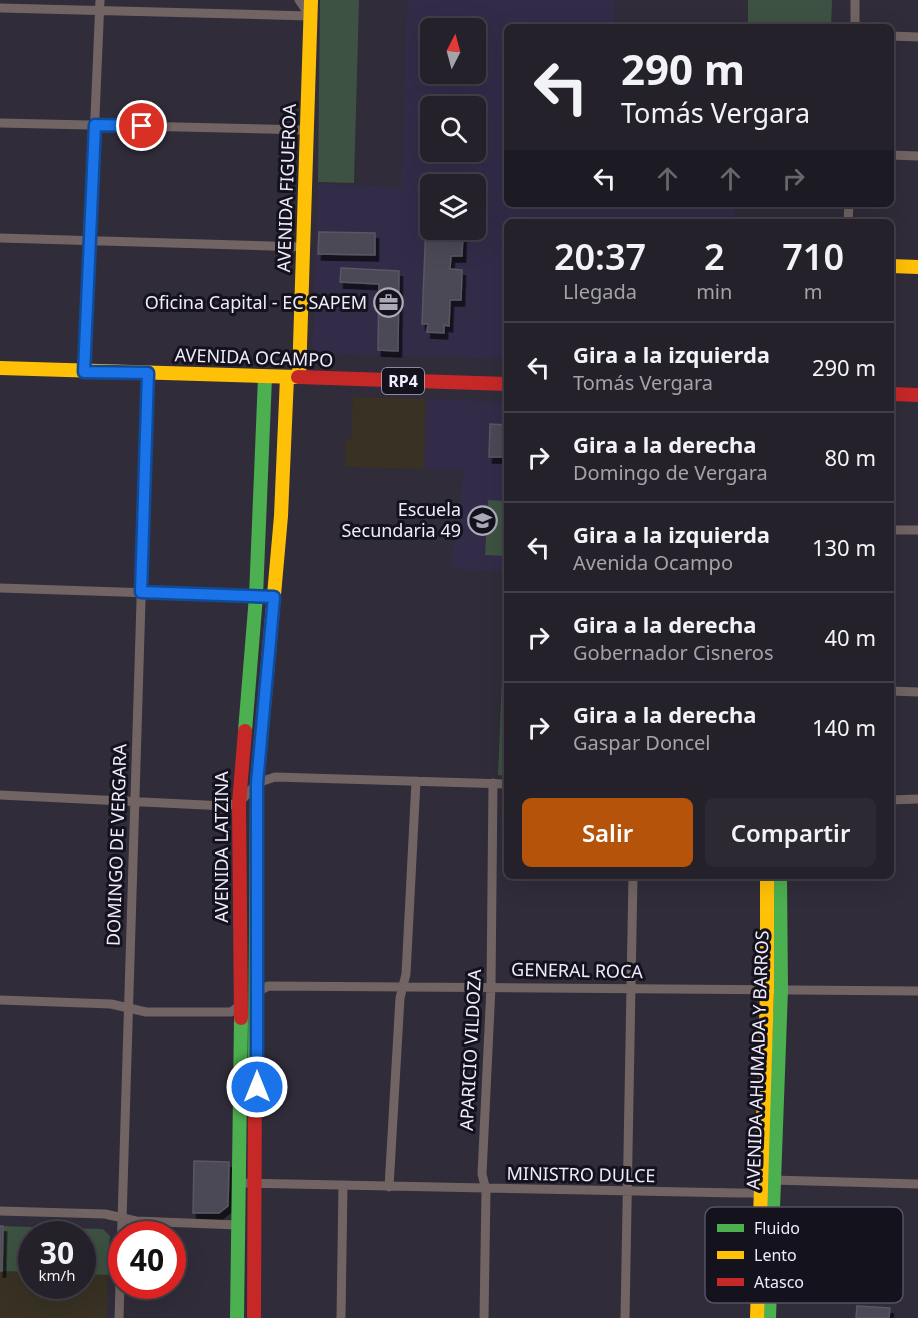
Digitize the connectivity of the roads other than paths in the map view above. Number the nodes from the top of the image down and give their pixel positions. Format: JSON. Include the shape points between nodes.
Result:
{"nodes":[{"id":1,"x":100,"y":0,"type":"edge"},
{"id":2,"x":298,"y":0,"type":"edge"},
{"id":3,"x":311,"y":0,"type":"edge"},
{"id":4,"x":855,"y":0,"type":"edge"},
{"id":5,"x":0,"y":8,"type":"edge"},
{"id":6,"x":99,"y":11,"type":"junction"},
{"id":7,"x":310,"y":16,"type":"junction"},
{"id":8,"x":855,"y":24,"type":"edge"},
{"id":9,"x":894,"y":36,"type":"edge"},
{"id":10,"x":918,"y":37,"type":"edge"},
{"id":11,"x":0,"y":123,"type":"edge"},
{"id":12,"x":95,"y":125,"type":"junction"},
{"id":13,"x":307,"y":130,"type":"junction"},
{"id":14,"x":894,"y":155,"type":"edge"},
{"id":15,"x":918,"y":156,"type":"edge"},
{"id":16,"x":0,"y":238,"type":"edge"},
{"id":17,"x":90,"y":241,"type":"junction"},
{"id":18,"x":304,"y":247,"type":"junction"},
{"id":19,"x":894,"y":266,"type":"edge"},
{"id":20,"x":918,"y":267,"type":"edge"},
{"id":21,"x":0,"y":368,"type":"edge"},
{"id":22,"x":84,"y":372,"type":"junction"},
{"id":23,"x":148,"y":373,"type":"junction"},
{"id":24,"x":265,"y":376,"type":"junction"},
{"id":25,"x":293,"y":377,"type":"junction"},
{"id":26,"x":504,"y":384,"type":"edge"},
{"id":27,"x":894,"y":394,"type":"edge"},
{"id":28,"x":918,"y":395,"type":"edge"},
{"id":29,"x":894,"y":530,"type":"edge"},
{"id":30,"x":918,"y":530,"type":"edge"},
{"id":31,"x":0,"y":588,"type":"edge"},
{"id":32,"x":141,"y":592,"type":"junction"},
{"id":33,"x":256,"y":596,"type":"junction"},
{"id":34,"x":274,"y":597,"type":"junction"},
{"id":35,"x":894,"y":691,"type":"edge"},
{"id":36,"x":918,"y":692,"type":"edge"},
{"id":37,"x":416,"y":781,"type":"junction"},
{"id":38,"x":257,"y":783,"type":"junction"},
{"id":39,"x":493,"y":783,"type":"junction"},
{"id":40,"x":504,"y":783,"type":"edge"},
{"id":41,"x":0,"y":795,"type":"edge"},
{"id":42,"x":918,"y":799,"type":"edge"},
{"id":43,"x":894,"y":800,"type":"edge"},
{"id":44,"x":134,"y":801,"type":"junction"},
{"id":45,"x":239,"y":803,"type":"junction"},
{"id":46,"x":633,"y":879,"type":"edge"},
{"id":47,"x":767,"y":879,"type":"edge"},
{"id":48,"x":780,"y":879,"type":"edge"},
{"id":49,"x":403,"y":986,"type":"junction"},
{"id":50,"x":491,"y":987,"type":"junction"},
{"id":51,"x":631,"y":988,"type":"junction"},
{"id":52,"x":774,"y":990,"type":"junction"},
{"id":53,"x":918,"y":991,"type":"edge"},
{"id":54,"x":257,"y":992,"type":"junction"},
{"id":55,"x":0,"y":1000,"type":"edge"},
{"id":56,"x":241,"y":1004,"type":"junction"},
{"id":57,"x":129,"y":1009,"type":"junction"},
{"id":58,"x":772,"y":1180,"type":"junction"},
{"id":59,"x":238,"y":1183,"type":"junction"},
{"id":60,"x":257,"y":1183,"type":"junction"},
{"id":61,"x":918,"y":1184,"type":"edge"},
{"id":62,"x":343,"y":1185,"type":"junction"},
{"id":63,"x":389,"y":1187,"type":"junction"},
{"id":64,"x":486,"y":1190,"type":"junction"},
{"id":65,"x":626,"y":1192,"type":"junction"},
{"id":66,"x":761,"y":1193,"type":"junction"},
{"id":67,"x":761,"y":1207,"type":"edge"},
{"id":68,"x":771,"y":1207,"type":"edge"},
{"id":69,"x":0,"y":1211,"type":"edge"},
{"id":70,"x":122,"y":1218,"type":"junction"},
{"id":71,"x":237,"y":1225,"type":"junction"},
{"id":72,"x":757,"y":1303,"type":"edge"},
{"id":73,"x":769,"y":1303,"type":"edge"},
{"id":74,"x":118,"y":1318,"type":"edge"},
{"id":75,"x":237,"y":1318,"type":"edge"},
{"id":76,"x":254,"y":1318,"type":"edge"},
{"id":77,"x":341,"y":1318,"type":"edge"},
{"id":78,"x":484,"y":1318,"type":"edge"},
{"id":79,"x":625,"y":1318,"type":"edge"},
{"id":80,"x":757,"y":1318,"type":"edge"},
{"id":81,"x":769,"y":1318,"type":"edge"}],
"edges":[{"from":1,"to":6,"type":"street"},
{"from":2,"to":7,"type":"street"},
{"from":3,"to":7,"type":"street","name":"AVENIDA FIGUEROA"},
{"from":4,"to":8,"type":"street"},
{"from":5,"to":6,"type":"street"},
{"from":6,"to":7,"type":"street"},
{"from":6,"to":12,"type":"street"},
{"from":7,"to":13,"type":"street","name":"AVENIDA FIGUEROA"},
{"from":9,"to":10,"type":"street"},
{"from":11,"to":12,"type":"street"},
{"from":12,"to":13,"type":"street"},
{"from":12,"to":17,"type":"street"},
{"from":13,"to":18,"type":"street","name":"AVENIDA FIGUEROA"},
{"from":14,"to":15,"type":"street"},
{"from":16,"to":17,"type":"street"},
{"from":17,"to":18,"type":"street"},
{"from":17,"to":22,"type":"street"},
{"from":18,"to":25,"type":"street","name":"AVENIDA FIGUEROA"},
{"from":19,"to":20,"type":"street"},
{"from":21,"to":22,"type":"street","name":"AVENIDA OCAMPO","number":"RP4"},
{"from":22,"to":23,"type":"street","name":"AVENIDA OCAMPO","number":"RP4"},
{"from":23,"to":24,"type":"street","name":"AVENIDA OCAMPO","number":"RP4"},
{"from":23,"to":32,"type":"street","name":"DOMINGO DE VERGARA"},
{"from":24,"to":25,"type":"street","name":"AVENIDA OCAMPO","number":"RP4"},
{"from":24,"to":33,"type":"street","name":"AVENIDA LATZINA"},
{"from":25,"to":26,"type":"street","name":"AVENIDA OCAMPO","number":"RP4"},
{"from":25,"to":34,"type":"street","name":"AVENIDA LATZINA"},
{"from":27,"to":28,"type":"street"},
{"from":29,"to":30,"type":"street"},
{"from":31,"to":32,"type":"street"},
{"from":32,"to":33,"type":"street"},
{"from":32,"to":44,"type":"street","name":"DOMINGO DE VERGARA"},
{"from":33,"to":34,"type":"street"},
{"from":33,"to":45,"type":"street","name":"AVENIDA LATZINA"},
{"from":34,"to":38,"type":"street","name":"AVENIDA LATZINA"},
{"from":35,"to":36,"type":"street"},
{"from":37,"to":38,"type":"street","via":[[275,777]]},
{"from":37,"to":39,"type":"street"},
{"from":37,"to":49,"type":"street"},
{"from":38,"to":45,"type":"street"},
{"from":38,"to":54,"type":"street","name":"AVENIDA LATZINA"},
{"from":39,"to":40,"type":"street"},
{"from":39,"to":50,"type":"street","name":"APARICIO VILDOZA"},
{"from":41,"to":44,"type":"street"},
{"from":42,"to":43,"type":"street"},
{"from":44,"to":45,"type":"street","via":[[225,806]]},
{"from":44,"to":57,"type":"street","name":"DOMINGO DE VERGARA"},
{"from":45,"to":56,"type":"street","name":"AVENIDA LATZINA"},
{"from":46,"to":51,"type":"street"},
{"from":47,"to":52,"type":"street","name":"AVENIDA AHUMADA Y BARROS"},
{"from":48,"to":52,"type":"street","name":"AVENIDA AHUMADA Y BARROS"},
{"from":49,"to":50,"type":"street","name":"GENERAL ROCA"},
{"from":49,"to":54,"type":"street","name":"GENERAL ROCA","via":[[268,986]]},
{"from":49,"to":63,"type":"street"},
{"from":50,"to":51,"type":"street","name":"GENERAL ROCA"},
{"from":50,"to":64,"type":"street","name":"APARICIO VILDOZA","via":[[482,1174]]},
{"from":51,"to":52,"type":"street","name":"GENERAL ROCA"},
{"from":51,"to":65,"type":"street"},
{"from":52,"to":53,"type":"street","name":"GENERAL ROCA"},
{"from":52,"to":58,"type":"street","name":"AVENIDA AHUMADA Y BARROS"},
{"from":52,"to":66,"type":"street","name":"AVENIDA AHUMADA Y BARROS"},
{"from":54,"to":56,"type":"street","name":"GENERAL ROCA"},
{"from":54,"to":60,"type":"street","name":"AVENIDA LATZINA"},
{"from":55,"to":57,"type":"street","via":[[111,1004]]},
{"from":56,"to":57,"type":"street","via":[[231,1012]]},
{"from":56,"to":59,"type":"street","name":"AVENIDA LATZINA"},
{"from":57,"to":70,"type":"street","name":"DOMINGO DE VERGARA"},
{"from":58,"to":61,"type":"street"},
{"from":58,"to":66,"type":"street"},
{"from":58,"to":68,"type":"street","name":"AVENIDA AHUMADA Y BARROS"},
{"from":59,"to":60,"type":"street","name":"MINISTRO DULCE"},
{"from":59,"to":71,"type":"street","name":"AVENIDA LATZINA"},
{"from":60,"to":62,"type":"street","name":"MINISTRO DULCE"},
{"from":60,"to":76,"type":"street","name":"AVENIDA LATZINA"},
{"from":62,"to":63,"type":"street","name":"MINISTRO DULCE"},
{"from":62,"to":77,"type":"street"},
{"from":63,"to":64,"type":"street","name":"MINISTRO DULCE"},
{"from":64,"to":65,"type":"street","name":"MINISTRO DULCE"},
{"from":64,"to":78,"type":"street","name":"APARICIO VILDOZA"},
{"from":65,"to":66,"type":"street","name":"MINISTRO DULCE"},
{"from":65,"to":79,"type":"street"},
{"from":66,"to":67,"type":"street","name":"AVENIDA AHUMADA Y BARROS"},
{"from":69,"to":70,"type":"street","via":[[105,1214]]},
{"from":70,"to":71,"type":"street"},
{"from":70,"to":74,"type":"street","name":"DOMINGO DE VERGARA"},
{"from":71,"to":75,"type":"street","name":"AVENIDA LATZINA"},
{"from":72,"to":80,"type":"street","name":"AVENIDA AHUMADA Y BARROS"},
{"from":73,"to":81,"type":"street","name":"AVENIDA AHUMADA Y BARROS"}]}
